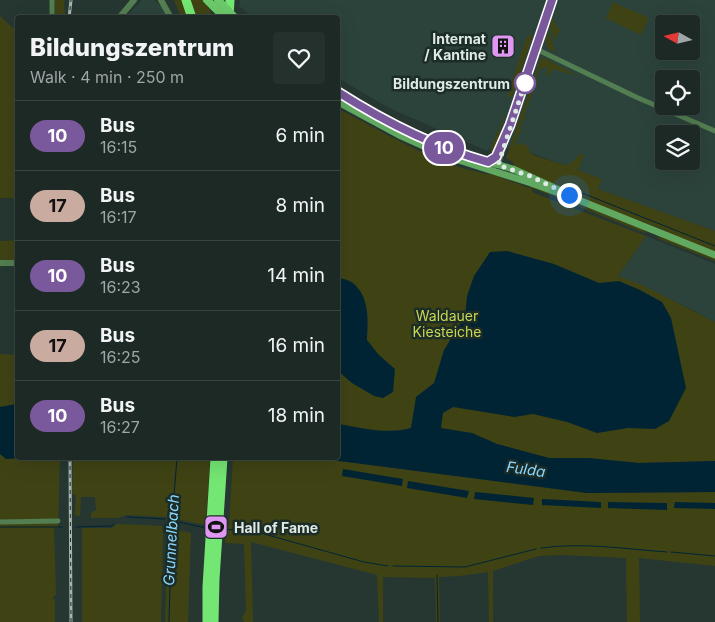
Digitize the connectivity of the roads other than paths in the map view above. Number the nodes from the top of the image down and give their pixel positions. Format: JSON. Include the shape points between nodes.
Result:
{"nodes":[{"id":1,"x":52,"y":0,"type":"edge"},
{"id":2,"x":134,"y":0,"type":"edge"},
{"id":3,"x":161,"y":0,"type":"edge"},
{"id":4,"x":186,"y":0,"type":"edge"},
{"id":5,"x":207,"y":0,"type":"edge"},
{"id":6,"x":223,"y":0,"type":"edge"},
{"id":7,"x":230,"y":0,"type":"edge"},
{"id":8,"x":552,"y":0,"type":"edge"},
{"id":9,"x":216,"y":3,"type":"edge"},
{"id":10,"x":52,"y":15,"type":"edge"},
{"id":11,"x":122,"y":15,"type":"edge"},
{"id":12,"x":169,"y":15,"type":"edge"},
{"id":13,"x":191,"y":15,"type":"edge"},
{"id":14,"x":222,"y":15,"type":"edge"},
{"id":15,"x":223,"y":15,"type":"edge"},
{"id":16,"x":229,"y":15,"type":"edge"},
{"id":17,"x":232,"y":15,"type":"edge"},
{"id":18,"x":536,"y":49,"type":"junction"},
{"id":19,"x":340,"y":93,"type":"edge"},
{"id":20,"x":340,"y":103,"type":"edge"},
{"id":21,"x":510,"y":125,"type":"junction"},
{"id":22,"x":715,"y":132,"type":"edge"},
{"id":23,"x":488,"y":162,"type":"junction"},
{"id":24,"x":498,"y":165,"type":"junction"},
{"id":25,"x":480,"y":167,"type":"junction"},
{"id":26,"x":581,"y":202,"type":"junction"},
{"id":27,"x":715,"y":255,"type":"edge"},
{"id":28,"x":0,"y":263,"type":"edge"},
{"id":29,"x":15,"y":263,"type":"edge"},
{"id":30,"x":215,"y":460,"type":"edge"},
{"id":31,"x":223,"y":460,"type":"edge"},
{"id":32,"x":58,"y":521,"type":"dead end"},
{"id":33,"x":0,"y":522,"type":"edge"},
{"id":34,"x":213,"y":553,"type":"junction"},
{"id":35,"x":207,"y":622,"type":"edge"},
{"id":36,"x":214,"y":622,"type":"edge"}],
"edges":[{"from":1,"to":10,"type":"street"},
{"from":2,"to":11,"type":"street"},
{"from":3,"to":12,"type":"street"},
{"from":4,"to":13,"type":"highway"},
{"from":5,"to":9,"type":"main road"},
{"from":6,"to":15,"type":"highway"},
{"from":7,"to":16,"type":"highway"},
{"from":8,"to":18,"type":"street"},
{"from":9,"to":14,"type":"main road","bridge":true},
{"from":9,"to":17,"type":"main road","bridge":true},
{"from":18,"to":21,"type":"street"},
{"from":18,"to":22,"type":"street"},
{"from":19,"to":23,"type":"main road","via":[[422,139]]},
{"from":20,"to":25,"type":"main road","via":[[399,135]]},
{"from":21,"to":23,"type":"street","via":[[496,157]]},
{"from":21,"to":24,"type":"street"},
{"from":23,"to":24,"type":"main road"},
{"from":24,"to":25,"type":"street"},
{"from":24,"to":26,"type":"main road","via":[[537,179]]},
{"from":25,"to":26,"type":"main road"},
{"from":26,"to":27,"type":"main road"},
{"from":28,"to":29,"type":"street"},
{"from":30,"to":34,"type":"highway"},
{"from":31,"to":34,"type":"highway"},
{"from":32,"to":33,"type":"street"},
{"from":34,"to":35,"type":"highway"},
{"from":34,"to":36,"type":"highway"}]}
